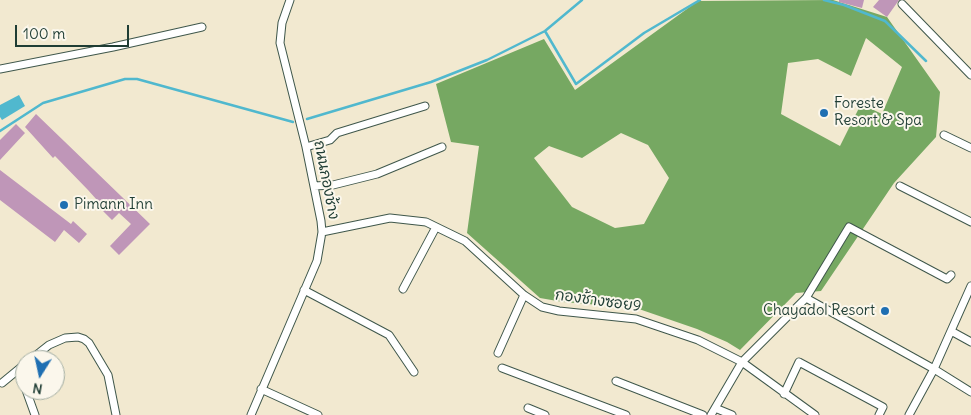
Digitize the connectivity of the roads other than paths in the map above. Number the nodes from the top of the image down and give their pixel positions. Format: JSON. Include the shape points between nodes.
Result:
{"nodes":[{"id":1,"x":290,"y":0,"type":"edge"},
{"id":2,"x":902,"y":4,"type":"dead end"},
{"id":3,"x":202,"y":27,"type":"dead end"},
{"id":4,"x":0,"y":69,"type":"edge"},
{"id":5,"x":971,"y":74,"type":"edge"},
{"id":6,"x":425,"y":106,"type":"dead end"},
{"id":7,"x":944,"y":135,"type":"dead end"},
{"id":8,"x":306,"y":147,"type":"junction"},
{"id":9,"x":442,"y":147,"type":"dead end"},
{"id":10,"x":971,"y":148,"type":"edge"},
{"id":11,"x":314,"y":186,"type":"junction"},
{"id":12,"x":900,"y":186,"type":"dead end"},
{"id":13,"x":971,"y":222,"type":"edge"},
{"id":14,"x":436,"y":227,"type":"junction"},
{"id":15,"x":322,"y":232,"type":"junction"},
{"id":16,"x":951,"y":275,"type":"dead end"},
{"id":17,"x":971,"y":286,"type":"edge"},
{"id":18,"x":403,"y":289,"type":"dead end"},
{"id":19,"x":304,"y":290,"type":"junction"},
{"id":20,"x":524,"y":296,"type":"junction"},
{"id":21,"x":806,"y":298,"type":"junction"},
{"id":22,"x":951,"y":331,"type":"junction"},
{"id":23,"x":971,"y":342,"type":"edge"},
{"id":24,"x":43,"y":350,"type":"edge"},
{"id":25,"x":498,"y":353,"type":"dead end"},
{"id":26,"x":742,"y":362,"type":"junction"},
{"id":27,"x":502,"y":368,"type":"dead end"},
{"id":28,"x":934,"y":369,"type":"junction"},
{"id":29,"x":15,"y":372,"type":"edge"},
{"id":30,"x":414,"y":372,"type":"dead end"},
{"id":31,"x":616,"y":381,"type":"dead end"},
{"id":32,"x":2,"y":383,"type":"dead end"},
{"id":33,"x":261,"y":389,"type":"junction"},
{"id":34,"x":971,"y":392,"type":"edge"},
{"id":35,"x":784,"y":394,"type":"junction"},
{"id":36,"x":29,"y":400,"type":"edge"},
{"id":37,"x":528,"y":408,"type":"dead end"},
{"id":38,"x":713,"y":412,"type":"edge"},
{"id":39,"x":34,"y":415,"type":"edge"},
{"id":40,"x":116,"y":415,"type":"edge"},
{"id":41,"x":251,"y":415,"type":"edge"},
{"id":42,"x":318,"y":415,"type":"edge"},
{"id":43,"x":546,"y":415,"type":"edge"},
{"id":44,"x":626,"y":415,"type":"edge"},
{"id":45,"x":703,"y":415,"type":"edge"},
{"id":46,"x":732,"y":415,"type":"edge"},
{"id":47,"x":815,"y":415,"type":"edge"},
{"id":48,"x":880,"y":415,"type":"edge"},
{"id":49,"x":909,"y":415,"type":"edge"}],
"edges":[{"from":1,"to":8,"type":"street","name":"ถนนกองช้าง","via":[[280,43]]},
{"from":2,"to":5,"type":"street"},
{"from":3,"to":4,"type":"street"},
{"from":6,"to":8,"type":"street","via":[[337,133],[330,140]]},
{"from":7,"to":10,"type":"street"},
{"from":8,"to":11,"type":"street","name":"ถนนกองช้าง"},
{"from":9,"to":11,"type":"street","via":[[378,174],[333,185]]},
{"from":11,"to":15,"type":"street","name":"ถนนกองช้าง"},
{"from":12,"to":13,"type":"street"},
{"from":14,"to":15,"type":"street","name":"กองช้างซอย9","via":[[426,222],[390,218]]},
{"from":14,"to":18,"type":"street"},
{"from":14,"to":20,"type":"street","name":"กองช้างซอย9","via":[[465,241]]},
{"from":15,"to":19,"type":"street","name":"ถนนกองช้าง","via":[[317,261]]},
{"from":16,"to":21,"type":"street","via":[[947,279],[849,227]]},
{"from":17,"to":22,"type":"street"},
{"from":19,"to":30,"type":"street","via":[[389,335]]},
{"from":19,"to":33,"type":"street","name":"ถนนกองช้าง"},
{"from":20,"to":25,"type":"street"},
{"from":20,"to":26,"type":"street","name":"กองช้างซอย9","via":[[542,307],[559,311],[636,318],[698,340]]},
{"from":21,"to":26,"type":"street"},
{"from":21,"to":28,"type":"street"},
{"from":22,"to":23,"type":"street"},
{"from":22,"to":28,"type":"street"},
{"from":24,"to":40,"type":"street","via":[[65,338],[78,337],[89,343],[108,375]]},
{"from":26,"to":35,"type":"street","name":"กองช้างซอย9"},
{"from":26,"to":38,"type":"street"},
{"from":27,"to":44,"type":"street"},
{"from":28,"to":34,"type":"street"},
{"from":28,"to":49,"type":"street"},
{"from":29,"to":32,"type":"street"},
{"from":31,"to":45,"type":"street"},
{"from":33,"to":41,"type":"street","name":"ถนนกองช้าง"},
{"from":33,"to":42,"type":"street"},
{"from":35,"to":47,"type":"street","name":"กองช้างซอย9"},
{"from":35,"to":48,"type":"street","via":[[799,362],[883,407]]},
{"from":36,"to":39,"type":"street"},
{"from":37,"to":43,"type":"street"},
{"from":38,"to":46,"type":"street"}]}
